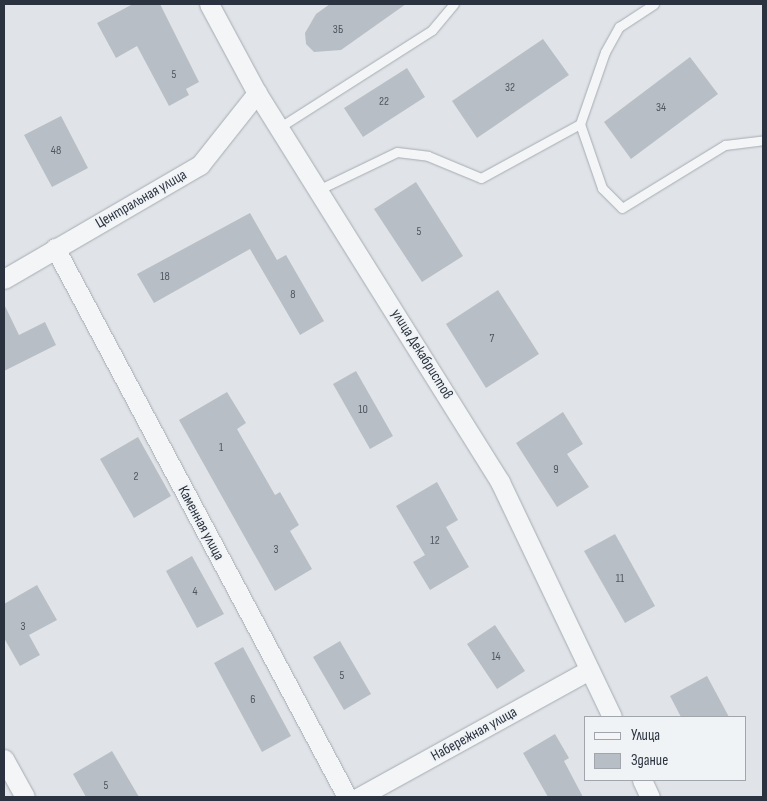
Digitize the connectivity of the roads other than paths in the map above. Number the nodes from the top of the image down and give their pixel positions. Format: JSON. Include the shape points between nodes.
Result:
{"nodes":[{"id":1,"x":209,"y":4,"type":"edge"},
{"id":2,"x":454,"y":4,"type":"edge"},
{"id":3,"x":654,"y":4,"type":"edge"},
{"id":4,"x":257,"y":93,"type":"junction"},
{"id":5,"x":580,"y":124,"type":"junction"},
{"id":6,"x":280,"y":127,"type":"junction"},
{"id":7,"x":763,"y":140,"type":"edge"},
{"id":8,"x":320,"y":189,"type":"junction"},
{"id":9,"x":55,"y":248,"type":"junction"},
{"id":10,"x":4,"y":279,"type":"edge"},
{"id":11,"x":589,"y":670,"type":"junction"},
{"id":12,"x":612,"y":716,"type":"edge"},
{"id":13,"x":4,"y":759,"type":"edge"},
{"id":14,"x":642,"y":781,"type":"edge"},
{"id":15,"x":25,"y":797,"type":"edge"},
{"id":16,"x":347,"y":797,"type":"edge"},
{"id":17,"x":359,"y":797,"type":"edge"},
{"id":18,"x":650,"y":797,"type":"edge"}],
"edges":[{"from":1,"to":4,"type":"street","name":"улица Декабристов"},
{"from":2,"to":6,"type":"lane","via":[[432,30]]},
{"from":3,"to":5,"type":"lane","via":[[619,27],[605,52]]},
{"from":4,"to":6,"type":"street","name":"улица Декабристов"},
{"from":4,"to":9,"type":"street","name":"Центральная улица","via":[[200,165]]},
{"from":5,"to":7,"type":"lane","via":[[602,188],[622,208],[725,145]]},
{"from":5,"to":8,"type":"lane","via":[[481,178],[428,156],[397,152]]},
{"from":6,"to":8,"type":"street","name":"улица Декабристов"},
{"from":8,"to":11,"type":"street","name":"улица Декабристов","via":[[500,482]]},
{"from":9,"to":10,"type":"street","name":"Центральная улица"},
{"from":9,"to":16,"type":"street","name":"Каменная улица"},
{"from":11,"to":12,"type":"street","name":"улица Декабристов"},
{"from":11,"to":17,"type":"street","name":"Набережная улица"},
{"from":13,"to":15,"type":"street"},
{"from":14,"to":18,"type":"street"}]}
